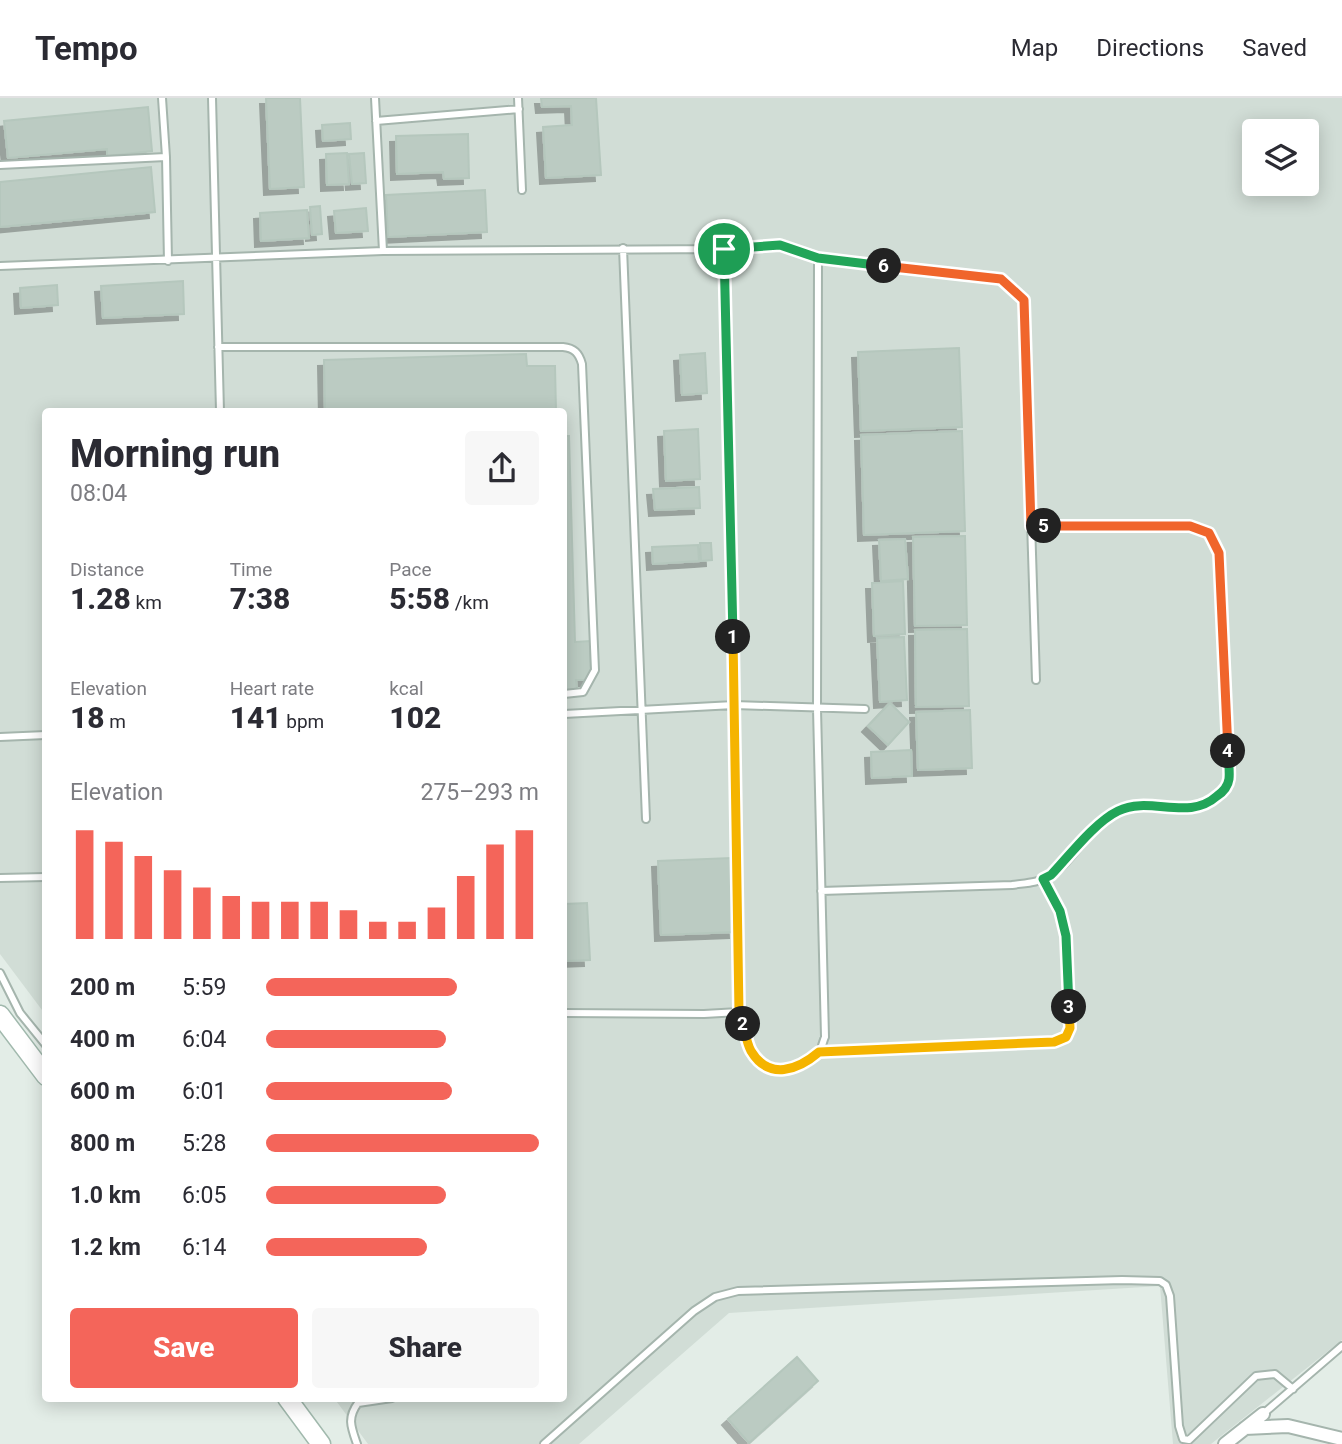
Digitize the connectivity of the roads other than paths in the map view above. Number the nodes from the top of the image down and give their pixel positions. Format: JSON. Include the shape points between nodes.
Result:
{"nodes":[{"id":1,"x":162,"y":98,"type":"edge"},
{"id":2,"x":212,"y":98,"type":"edge"},
{"id":3,"x":375,"y":98,"type":"edge"},
{"id":4,"x":518,"y":98,"type":"edge"},
{"id":5,"x":519,"y":109,"type":"junction"},
{"id":6,"x":376,"y":121,"type":"junction"},
{"id":7,"x":166,"y":157,"type":"junction"},
{"id":8,"x":0,"y":165,"type":"edge"},
{"id":9,"x":522,"y":190,"type":"dead end"},
{"id":10,"x":623,"y":248,"type":"junction"},
{"id":11,"x":724,"y":249,"type":"junction"},
{"id":12,"x":383,"y":251,"type":"junction"},
{"id":13,"x":215,"y":258,"type":"junction"},
{"id":14,"x":818,"y":258,"type":"junction"},
{"id":15,"x":168,"y":261,"type":"junction"},
{"id":16,"x":0,"y":265,"type":"edge"},
{"id":17,"x":218,"y":347,"type":"junction"},
{"id":18,"x":220,"y":408,"type":"edge"},
{"id":19,"x":1031,"y":526,"type":"junction"},
{"id":20,"x":1036,"y":680,"type":"dead end"},
{"id":21,"x":567,"y":694,"type":"edge"},
{"id":22,"x":734,"y":705,"type":"junction"},
{"id":23,"x":817,"y":709,"type":"junction"},
{"id":24,"x":865,"y":709,"type":"dead end"},
{"id":25,"x":642,"y":711,"type":"junction"},
{"id":26,"x":567,"y":714,"type":"edge"},
{"id":27,"x":42,"y":735,"type":"edge"},
{"id":28,"x":0,"y":737,"type":"edge"},
{"id":29,"x":646,"y":819,"type":"dead end"},
{"id":30,"x":42,"y":877,"type":"edge"},
{"id":31,"x":0,"y":878,"type":"edge"},
{"id":32,"x":1043,"y":879,"type":"junction"},
{"id":33,"x":821,"y":891,"type":"junction"},
{"id":34,"x":0,"y":973,"type":"edge"},
{"id":35,"x":739,"y":1012,"type":"junction"},
{"id":36,"x":567,"y":1013,"type":"edge"},
{"id":37,"x":0,"y":1016,"type":"edge"},
{"id":38,"x":42,"y":1040,"type":"edge"},
{"id":39,"x":819,"y":1052,"type":"junction"},
{"id":40,"x":42,"y":1071,"type":"edge"},
{"id":41,"x":1342,"y":1346,"type":"edge"},
{"id":42,"x":1293,"y":1389,"type":"junction"},
{"id":43,"x":289,"y":1402,"type":"edge"},
{"id":44,"x":365,"y":1402,"type":"edge"},
{"id":45,"x":1263,"y":1414,"type":"joint"},
{"id":46,"x":1245,"y":1428,"type":"junction"},
{"id":47,"x":1342,"y":1439,"type":"edge"},
{"id":48,"x":321,"y":1444,"type":"edge"},
{"id":49,"x":357,"y":1444,"type":"edge"},
{"id":50,"x":544,"y":1444,"type":"edge"},
{"id":51,"x":1225,"y":1444,"type":"edge"}],
"edges":[{"from":1,"to":7,"type":"lane"},
{"from":2,"to":13,"type":"lane"},
{"from":3,"to":6,"type":"lane"},
{"from":4,"to":5,"type":"lane"},
{"from":5,"to":6,"type":"lane"},
{"from":5,"to":9,"type":"lane"},
{"from":6,"to":12,"type":"lane"},
{"from":7,"to":8,"type":"lane"},
{"from":7,"to":15,"type":"lane"},
{"from":10,"to":11,"type":"lane"},
{"from":10,"to":12,"type":"lane"},
{"from":10,"to":25,"type":"lane"},
{"from":11,"to":14,"type":"lane","via":[[780,245]]},
{"from":11,"to":22,"type":"lane"},
{"from":12,"to":13,"type":"lane"},
{"from":13,"to":15,"type":"lane"},
{"from":13,"to":17,"type":"lane"},
{"from":14,"to":19,"type":"lane","via":[[1001,279],[1024,300]]},
{"from":14,"to":23,"type":"lane"},
{"from":15,"to":16,"type":"lane"},
{"from":17,"to":18,"type":"lane"},
{"from":17,"to":21,"type":"lane","via":[[572,348],[580,356],[583,378],[595,670],[583,692]]},
{"from":19,"to":20,"type":"lane"},
{"from":19,"to":32,"type":"lane","via":[[1190,526],[1209,533],[1219,553],[1229,780],[1209,804],[1191,809],[1140,806],[1118,811]]},
{"from":22,"to":23,"type":"lane"},
{"from":22,"to":25,"type":"lane"},
{"from":22,"to":35,"type":"lane"},
{"from":23,"to":24,"type":"lane"},
{"from":23,"to":33,"type":"lane"},
{"from":25,"to":26,"type":"lane"},
{"from":25,"to":29,"type":"lane"},
{"from":27,"to":28,"type":"lane"},
{"from":30,"to":31,"type":"lane"},
{"from":32,"to":33,"type":"lane","via":[[1012,885]]},
{"from":32,"to":39,"type":"lane","via":[[1060,911],[1066,936],[1070,1028],[1066,1037],[1054,1042]]},
{"from":33,"to":39,"type":"lane","via":[[825,1037]]},
{"from":34,"to":38,"type":"lane","via":[[20,1013]]},
{"from":35,"to":36,"type":"lane"},
{"from":35,"to":39,"type":"lane","via":[[751,1051],[764,1065],[783,1071],[804,1065]]},
{"from":37,"to":40,"type":"street"},
{"from":41,"to":42,"type":"lane"},
{"from":42,"to":45,"type":"lane"},
{"from":42,"to":50,"type":"lane","via":[[1275,1374],[1256,1376],[1189,1440],[1183,1439],[1170,1296],[1160,1281],[738,1291],[715,1297],[694,1311]]},
{"from":43,"to":48,"type":"street"},
{"from":44,"to":49,"type":"lane","via":[[358,1403],[349,1420]]},
{"from":45,"to":46,"type":"street"},
{"from":46,"to":47,"type":"street","via":[[1288,1426]]},
{"from":46,"to":51,"type":"street"}]}
